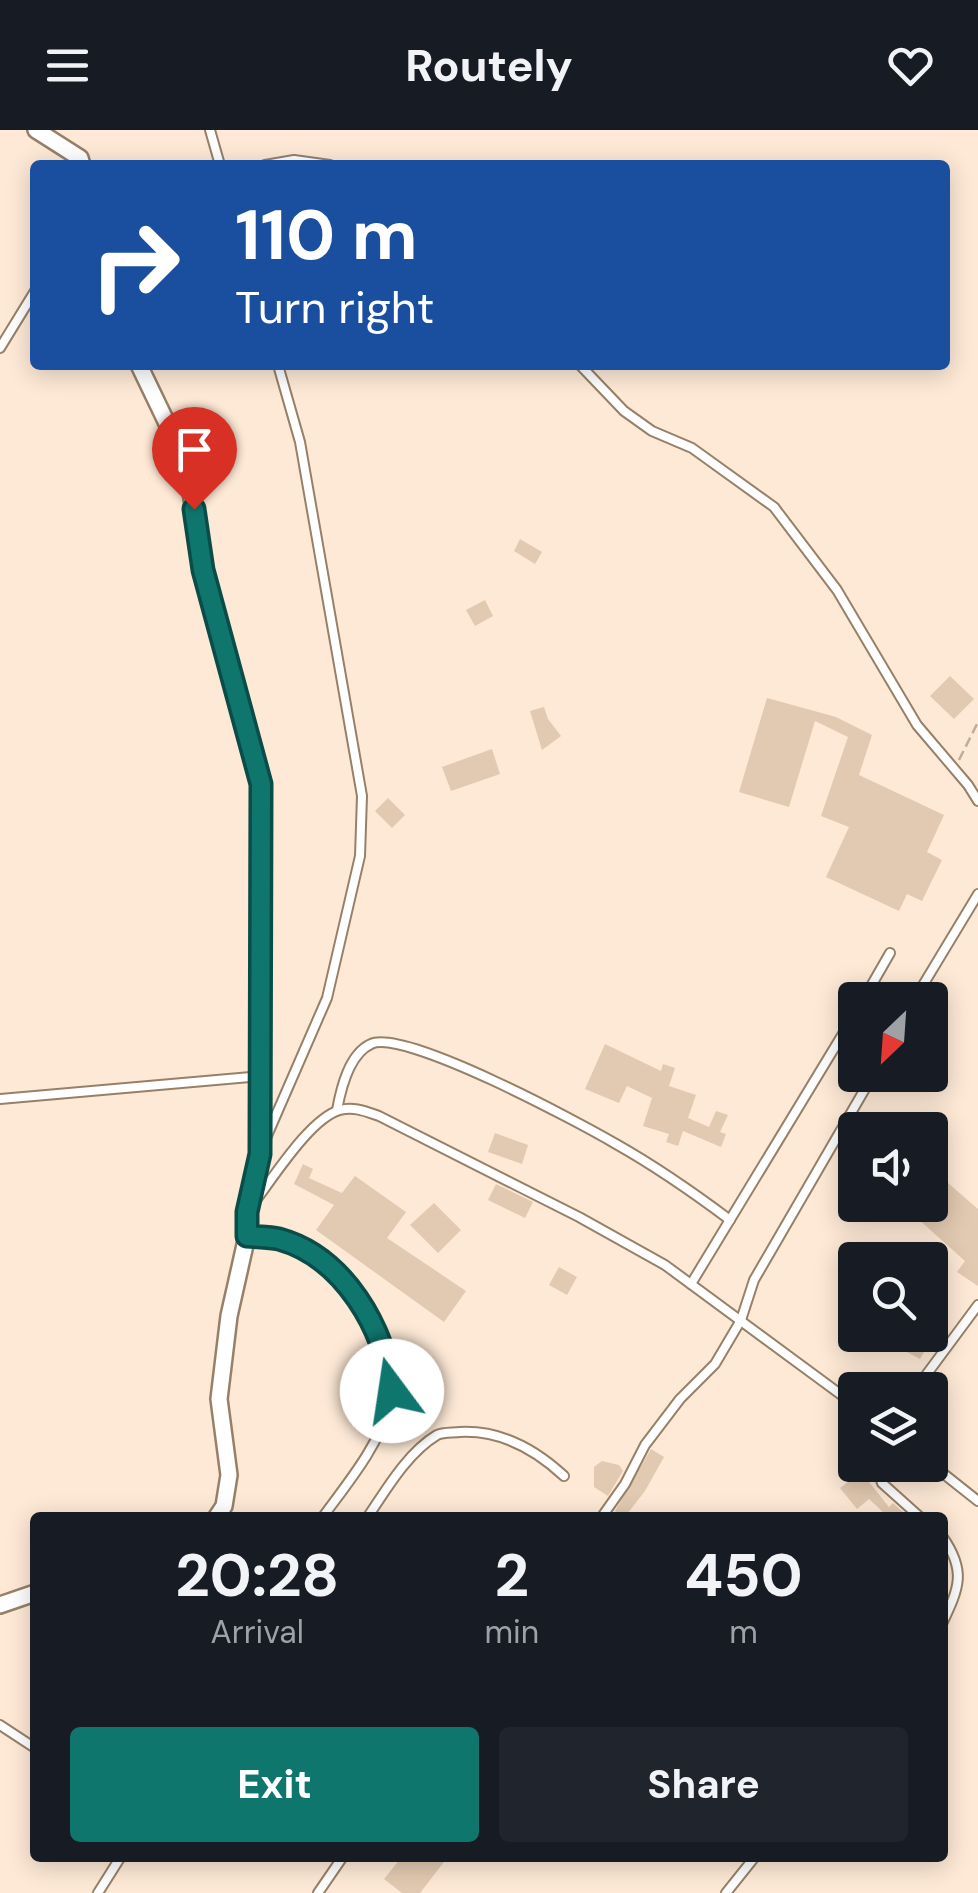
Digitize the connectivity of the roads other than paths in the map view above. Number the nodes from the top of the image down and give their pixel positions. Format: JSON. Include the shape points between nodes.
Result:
{"nodes":[{"id":1,"x":36,"y":130,"type":"edge"},
{"id":2,"x":210,"y":130,"type":"edge"},
{"id":3,"x":81,"y":160,"type":"edge"},
{"id":4,"x":219,"y":160,"type":"edge"},
{"id":5,"x":30,"y":300,"type":"edge"},
{"id":6,"x":0,"y":348,"type":"edge"},
{"id":7,"x":142,"y":370,"type":"edge"},
{"id":8,"x":279,"y":370,"type":"edge"},
{"id":9,"x":585,"y":370,"type":"edge"},
{"id":10,"x":978,"y":801,"type":"edge"},
{"id":11,"x":978,"y":894,"type":"edge"},
{"id":12,"x":890,"y":953,"type":"dead end"},
{"id":13,"x":873,"y":982,"type":"edge"},
{"id":14,"x":925,"y":982,"type":"edge"},
{"id":15,"x":838,"y":1042,"type":"edge"},
{"id":16,"x":261,"y":1076,"type":"junction"},
{"id":17,"x":863,"y":1092,"type":"edge"},
{"id":18,"x":0,"y":1098,"type":"edge"},
{"id":19,"x":337,"y":1110,"type":"junction"},
{"id":20,"x":260,"y":1154,"type":"junction"},
{"id":21,"x":247,"y":1212,"type":"junction"},
{"id":22,"x":730,"y":1220,"type":"junction"},
{"id":23,"x":247,"y":1236,"type":"junction"},
{"id":24,"x":691,"y":1284,"type":"junction"},
{"id":25,"x":978,"y":1306,"type":"edge"},
{"id":26,"x":741,"y":1320,"type":"junction"},
{"id":27,"x":928,"y":1372,"type":"edge"},
{"id":28,"x":838,"y":1391,"type":"edge"},
{"id":29,"x":564,"y":1476,"type":"dead end"},
{"id":30,"x":948,"y":1477,"type":"edge"},
{"id":31,"x":882,"y":1482,"type":"edge"},
{"id":32,"x":978,"y":1501,"type":"edge"},
{"id":33,"x":220,"y":1512,"type":"edge"},
{"id":34,"x":326,"y":1512,"type":"edge"},
{"id":35,"x":371,"y":1512,"type":"edge"},
{"id":36,"x":605,"y":1512,"type":"edge"},
{"id":37,"x":914,"y":1512,"type":"edge"},
{"id":38,"x":948,"y":1546,"type":"edge"},
{"id":39,"x":30,"y":1595,"type":"edge"},
{"id":40,"x":0,"y":1604,"type":"edge"},
{"id":41,"x":948,"y":1611,"type":"edge"},
{"id":42,"x":0,"y":1725,"type":"edge"},
{"id":43,"x":30,"y":1745,"type":"edge"},
{"id":44,"x":117,"y":1862,"type":"edge"},
{"id":45,"x":339,"y":1862,"type":"edge"},
{"id":46,"x":751,"y":1862,"type":"edge"},
{"id":47,"x":98,"y":1893,"type":"edge"},
{"id":48,"x":318,"y":1893,"type":"edge"},
{"id":49,"x":726,"y":1893,"type":"edge"}],
"edges":[{"from":1,"to":3,"type":"street"},
{"from":2,"to":4,"type":"lane"},
{"from":5,"to":6,"type":"lane"},
{"from":7,"to":16,"type":"street","via":[[189,479],[203,570],[261,784]]},
{"from":8,"to":20,"type":"lane","via":[[300,442],[362,796],[360,856],[327,998]]},
{"from":9,"to":10,"type":"lane","via":[[638,421],[692,448],[774,507],[837,590],[917,725]]},
{"from":11,"to":14,"type":"lane"},
{"from":12,"to":13,"type":"lane"},
{"from":15,"to":22,"type":"lane"},
{"from":16,"to":18,"type":"lane"},
{"from":16,"to":20,"type":"street"},
{"from":17,"to":26,"type":"lane","via":[[754,1280]]},
{"from":19,"to":21,"type":"lane","via":[[313,1128]]},
{"from":19,"to":22,"type":"lane","via":[[347,1074],[368,1045],[398,1043],[581,1125]]},
{"from":19,"to":24,"type":"lane","via":[[380,1116],[579,1217]]},
{"from":20,"to":21,"type":"street"},
{"from":21,"to":23,"type":"street"},
{"from":22,"to":24,"type":"lane"},
{"from":23,"to":33,"type":"street","via":[[219,1398],[229,1475]]},
{"from":23,"to":34,"type":"lane","via":[[280,1240],[330,1266],[366,1310],[389,1363],[388,1410]]},
{"from":24,"to":26,"type":"lane"},
{"from":25,"to":27,"type":"lane"},
{"from":26,"to":28,"type":"lane"},
{"from":26,"to":36,"type":"lane","via":[[715,1364],[645,1445]]},
{"from":29,"to":35,"type":"lane","via":[[516,1442],[476,1431],[439,1434],[401,1469]]},
{"from":30,"to":32,"type":"lane"},
{"from":31,"to":37,"type":"lane"},
{"from":38,"to":41,"type":"lane","via":[[958,1562],[959,1588]]},
{"from":39,"to":40,"type":"street"},
{"from":42,"to":43,"type":"lane"},
{"from":44,"to":47,"type":"lane"},
{"from":45,"to":48,"type":"lane"},
{"from":46,"to":49,"type":"lane"}]}
